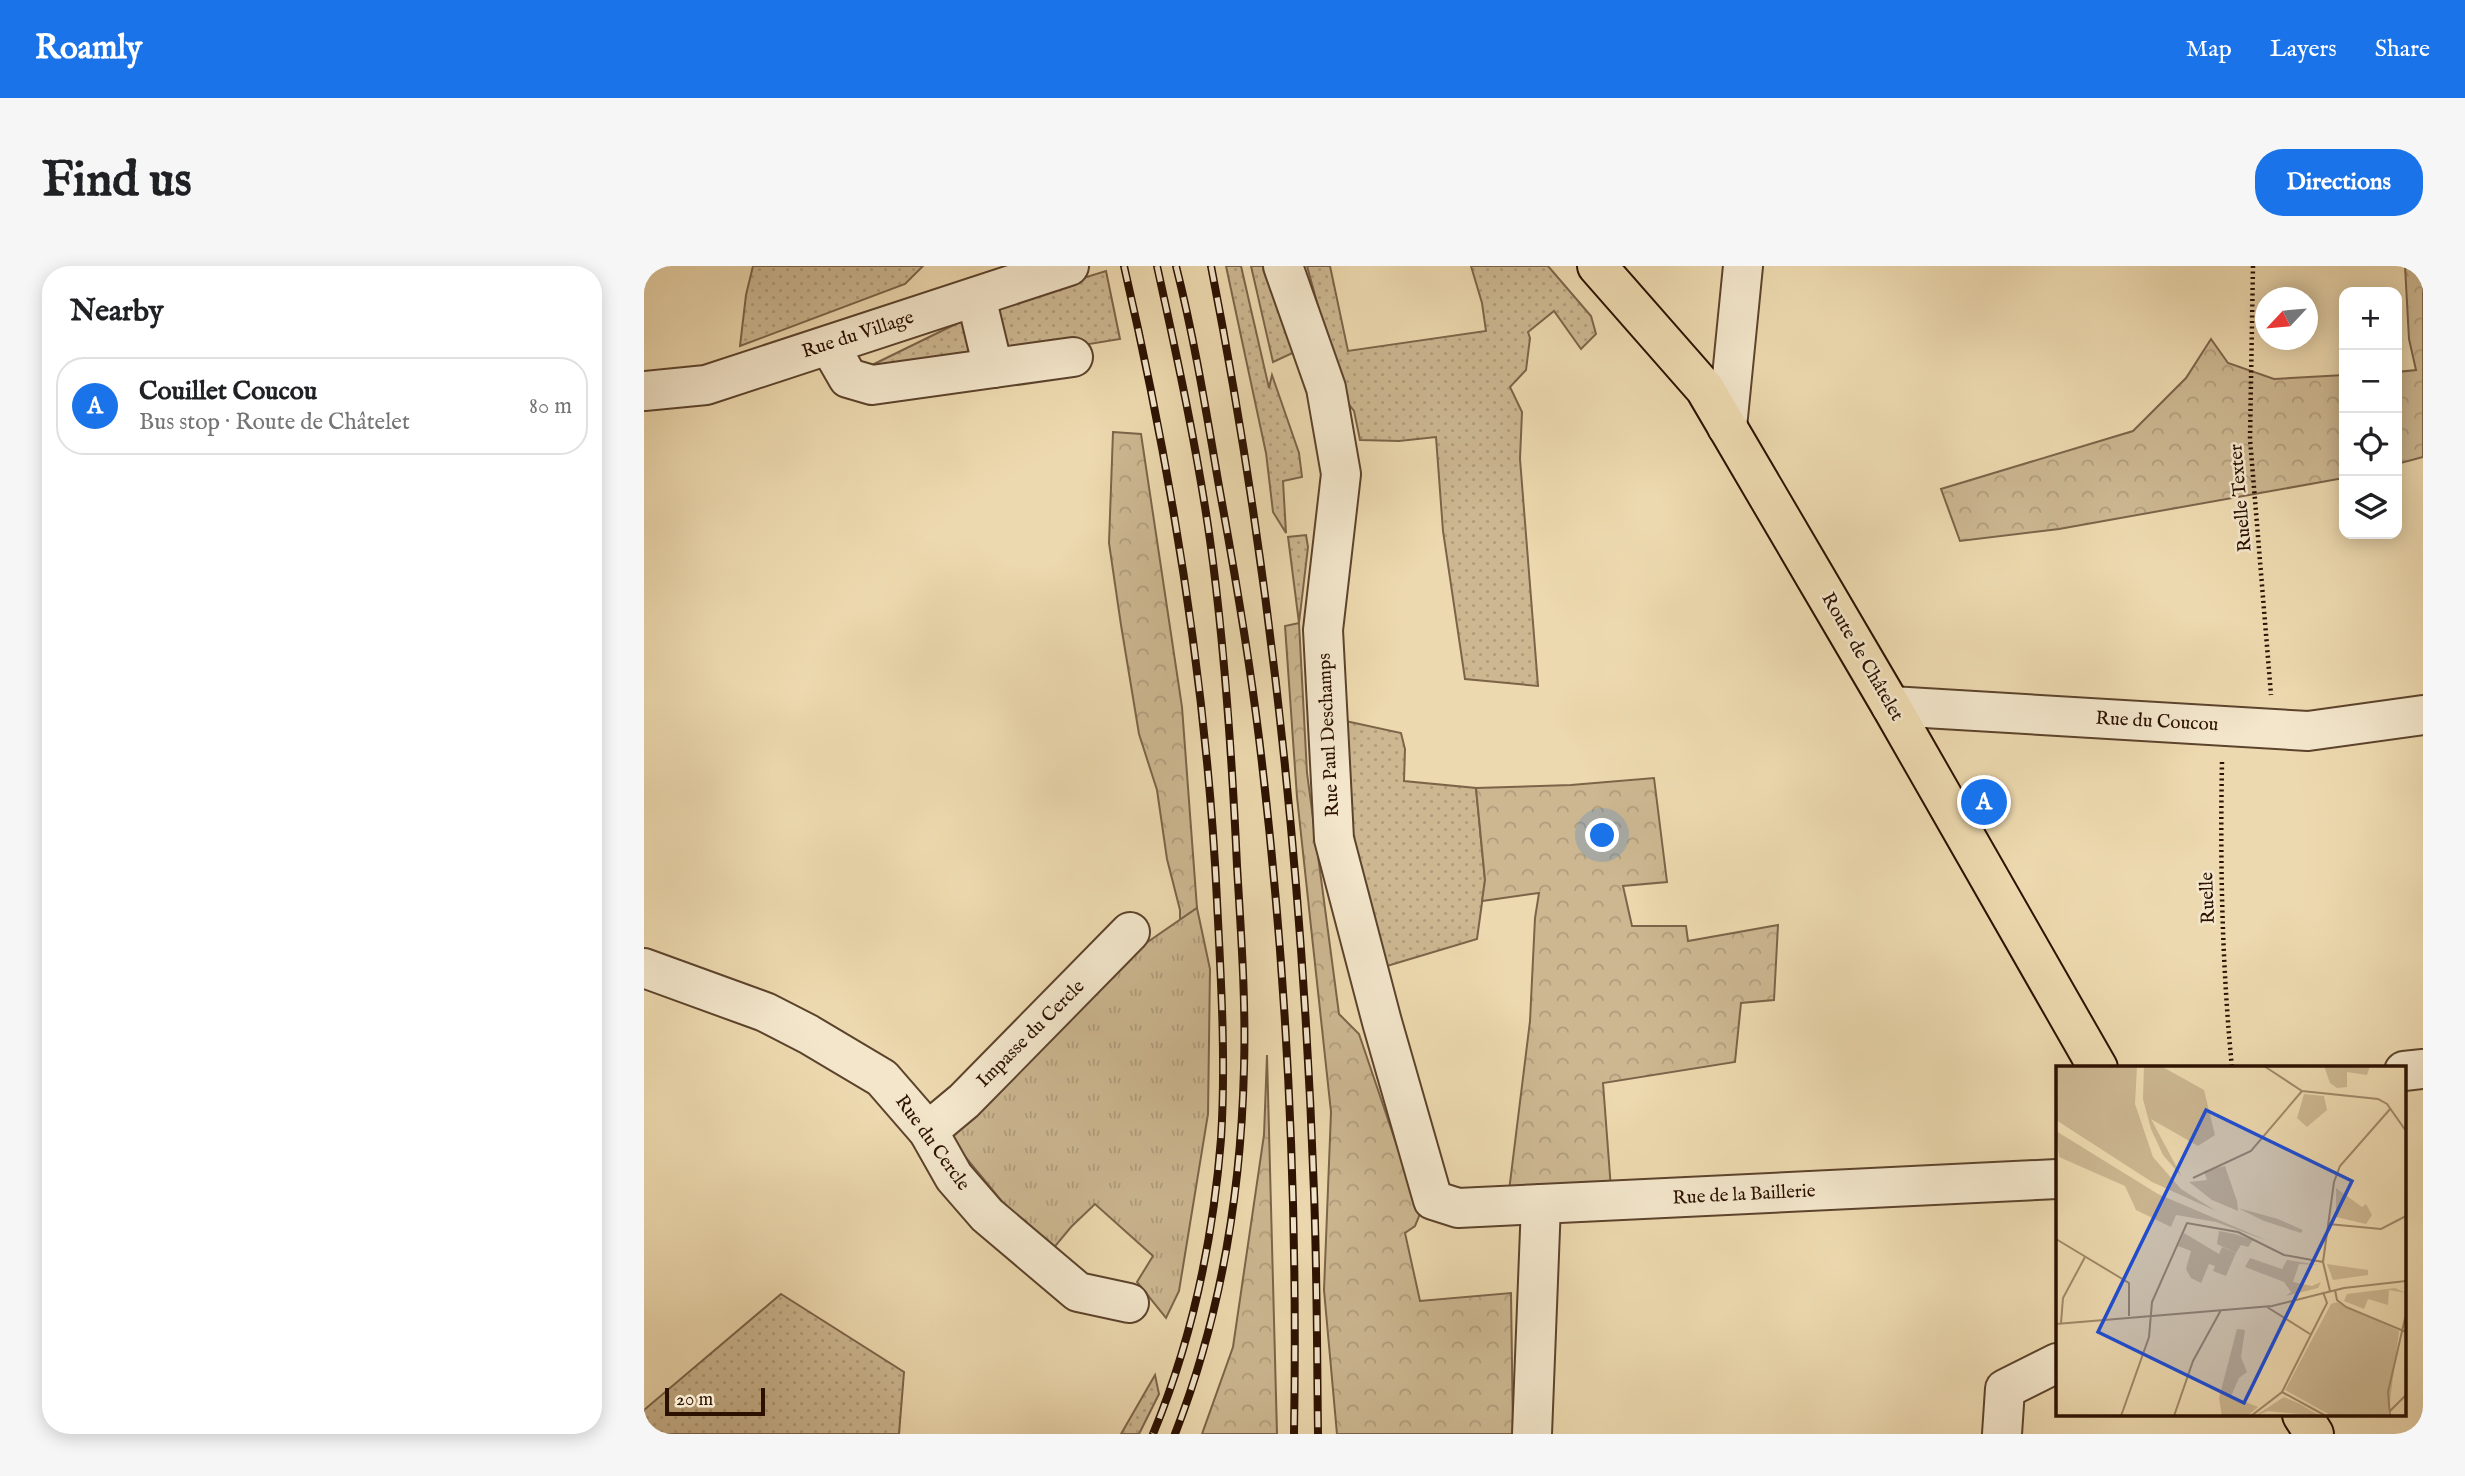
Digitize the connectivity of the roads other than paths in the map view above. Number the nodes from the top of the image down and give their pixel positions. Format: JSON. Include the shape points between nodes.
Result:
{"nodes":[{"id":1,"x":1069,"y":266,"type":"edge"},
{"id":2,"x":1283,"y":266,"type":"edge"},
{"id":3,"x":1597,"y":266,"type":"edge"},
{"id":4,"x":1743,"y":266,"type":"edge"},
{"id":5,"x":989,"y":284,"type":"edge"},
{"id":6,"x":829,"y":345,"type":"junction"},
{"id":7,"x":1073,"y":357,"type":"dead end"},
{"id":8,"x":993,"y":368,"type":"junction"},
{"id":9,"x":644,"y":391,"type":"edge"},
{"id":10,"x":1727,"y":427,"type":"junction"},
{"id":11,"x":1891,"y":706,"type":"junction"},
{"id":12,"x":2423,"y":715,"type":"edge"},
{"id":13,"x":1130,"y":932,"type":"dead end"},
{"id":14,"x":644,"y":968,"type":"edge"},
{"id":15,"x":2097,"y":1066,"type":"edge"},
{"id":16,"x":928,"y":1132,"type":"junction"},
{"id":17,"x":2056,"y":1180,"type":"edge"},
{"id":18,"x":1433,"y":1200,"type":"joint"},
{"id":19,"x":1541,"y":1205,"type":"junction"},
{"id":20,"x":1129,"y":1303,"type":"dead end"},
{"id":21,"x":2056,"y":1364,"type":"edge"},
{"id":22,"x":2303,"y":1416,"type":"edge"},
{"id":23,"x":1532,"y":1434,"type":"edge"},
{"id":24,"x":2002,"y":1434,"type":"edge"},
{"id":25,"x":2314,"y":1434,"type":"edge"}],
"edges":[{"from":1,"to":5,"type":"street","name":"Rue du Village"},
{"from":2,"to":18,"type":"street","name":"Rue Paul Deschamps","via":[[1326,388],[1341,474],[1323,630],[1334,839]]},
{"from":3,"to":10,"type":"main road","name":"Route de Châtelet","via":[[1705,389]]},
{"from":4,"to":10,"type":"street"},
{"from":5,"to":6,"type":"street","name":"Rue du Village"},
{"from":5,"to":8,"type":"street"},
{"from":6,"to":8,"type":"street","via":[[848,378],[873,385]]},
{"from":6,"to":9,"type":"street","name":"Rue du Village","via":[[706,385]]},
{"from":7,"to":8,"type":"street"},
{"from":10,"to":11,"type":"main road","name":"Route de Châtelet"},
{"from":11,"to":12,"type":"street","name":"Rue du Coucou","via":[[2308,731]]},
{"from":11,"to":15,"type":"main road","name":"Route de Châtelet"},
{"from":13,"to":16,"type":"street","name":"Impasse du Cercle"},
{"from":14,"to":16,"type":"street","name":"Rue du Cercle","via":[[765,1012],[808,1034],[882,1078]]},
{"from":16,"to":20,"type":"street","name":"Rue du Cercle","via":[[954,1177],[987,1215],[1078,1292]]},
{"from":17,"to":19,"type":"street","name":"Rue de la Baillerie"},
{"from":18,"to":19,"type":"street","name":"Rue de la Baillerie","via":[[1458,1209]]},
{"from":19,"to":23,"type":"street"},
{"from":21,"to":24,"type":"street","via":[[2006,1389]]},
{"from":22,"to":25,"type":"main road"}]}
